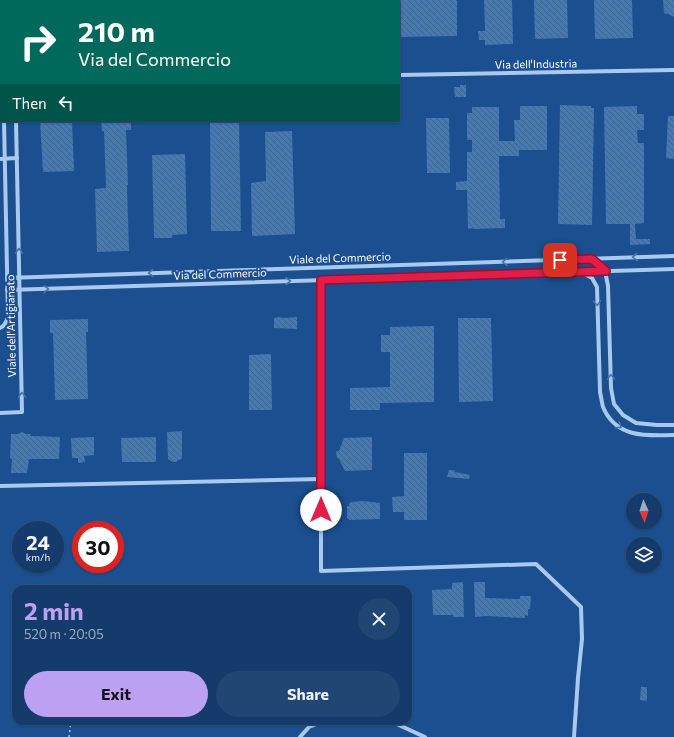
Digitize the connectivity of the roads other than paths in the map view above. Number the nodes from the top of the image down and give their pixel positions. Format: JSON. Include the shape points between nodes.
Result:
{"nodes":[{"id":1,"x":674,"y":70,"type":"edge"},
{"id":2,"x":400,"y":75,"type":"edge"},
{"id":3,"x":4,"y":122,"type":"edge"},
{"id":4,"x":16,"y":122,"type":"edge"},
{"id":5,"x":17,"y":158,"type":"junction"},
{"id":6,"x":2,"y":159,"type":"edge"},
{"id":7,"x":674,"y":256,"type":"edge"},
{"id":8,"x":592,"y":259,"type":"junction"},
{"id":9,"x":674,"y":269,"type":"edge"},
{"id":10,"x":606,"y":271,"type":"junction"},
{"id":11,"x":581,"y":272,"type":"junction"},
{"id":12,"x":19,"y":277,"type":"junction"},
{"id":13,"x":7,"y":278,"type":"junction"},
{"id":14,"x":321,"y":280,"type":"junction"},
{"id":15,"x":19,"y":289,"type":"junction"},
{"id":16,"x":7,"y":290,"type":"junction"},
{"id":17,"x":0,"y":328,"type":"edge"},
{"id":18,"x":0,"y":413,"type":"edge"},
{"id":19,"x":674,"y":425,"type":"edge"},
{"id":20,"x":674,"y":435,"type":"edge"},
{"id":21,"x":321,"y":479,"type":"junction"},
{"id":22,"x":0,"y":486,"type":"edge"},
{"id":23,"x":314,"y":725,"type":"edge"},
{"id":24,"x":399,"y":725,"type":"edge"},
{"id":25,"x":300,"y":737,"type":"edge"},
{"id":26,"x":425,"y":737,"type":"edge"},
{"id":27,"x":574,"y":737,"type":"edge"}],
"edges":[{"from":1,"to":2,"type":"street","name":"Via dell'Industria"},
{"from":3,"to":6,"type":"street","name":"Viale dell'Artigianato"},
{"from":4,"to":5,"type":"street","name":"Viale dell'Artigianato"},
{"from":5,"to":6,"type":"street"},
{"from":12,"to":5,"type":"street","name":"Viale dell'Artigianato","one_way":true},
{"from":6,"to":13,"type":"street","name":"Viale dell'Artigianato"},
{"from":7,"to":8,"type":"street","name":"Viale del Commercio","one_way":true},
{"from":8,"to":10,"type":"street"},
{"from":8,"to":12,"type":"street","name":"Viale del Commercio","one_way":true},
{"from":9,"to":10,"type":"street","name":"Via del Commercio"},
{"from":10,"to":11,"type":"street","name":"Via del Commercio"},
{"from":19,"to":10,"type":"street","one_way":true,"via":[[636,423],[623,415],[614,404],[611,388]]},
{"from":11,"to":14,"type":"street","name":"Via del Commercio"},
{"from":11,"to":20,"type":"street","one_way":true,"via":[[592,278],[597,287],[600,392],[612,422],[627,432],[641,435]]},
{"from":12,"to":13,"type":"street","name":"Viale del Commercio"},
{"from":12,"to":15,"type":"street","name":"Viale dell'Artigianato"},
{"from":13,"to":16,"type":"street","name":"Viale dell'Artigianato"},
{"from":15,"to":14,"type":"street","name":"Via del Commercio","one_way":true},
{"from":14,"to":21,"type":"street"},
{"from":15,"to":16,"type":"street","name":"Via del Commercio"},
{"from":18,"to":15,"type":"street","name":"Viale dell'Artigianato","one_way":true,"via":[[22,412]]},
{"from":16,"to":17,"type":"street","name":"Viale dell'Artigianato","via":[[8,317]]},
{"from":21,"to":22,"type":"street"},
{"from":21,"to":27,"type":"street","via":[[322,571],[536,564],[581,607],[582,639]]},
{"from":23,"to":25,"type":"street"},
{"from":24,"to":26,"type":"street"}]}
